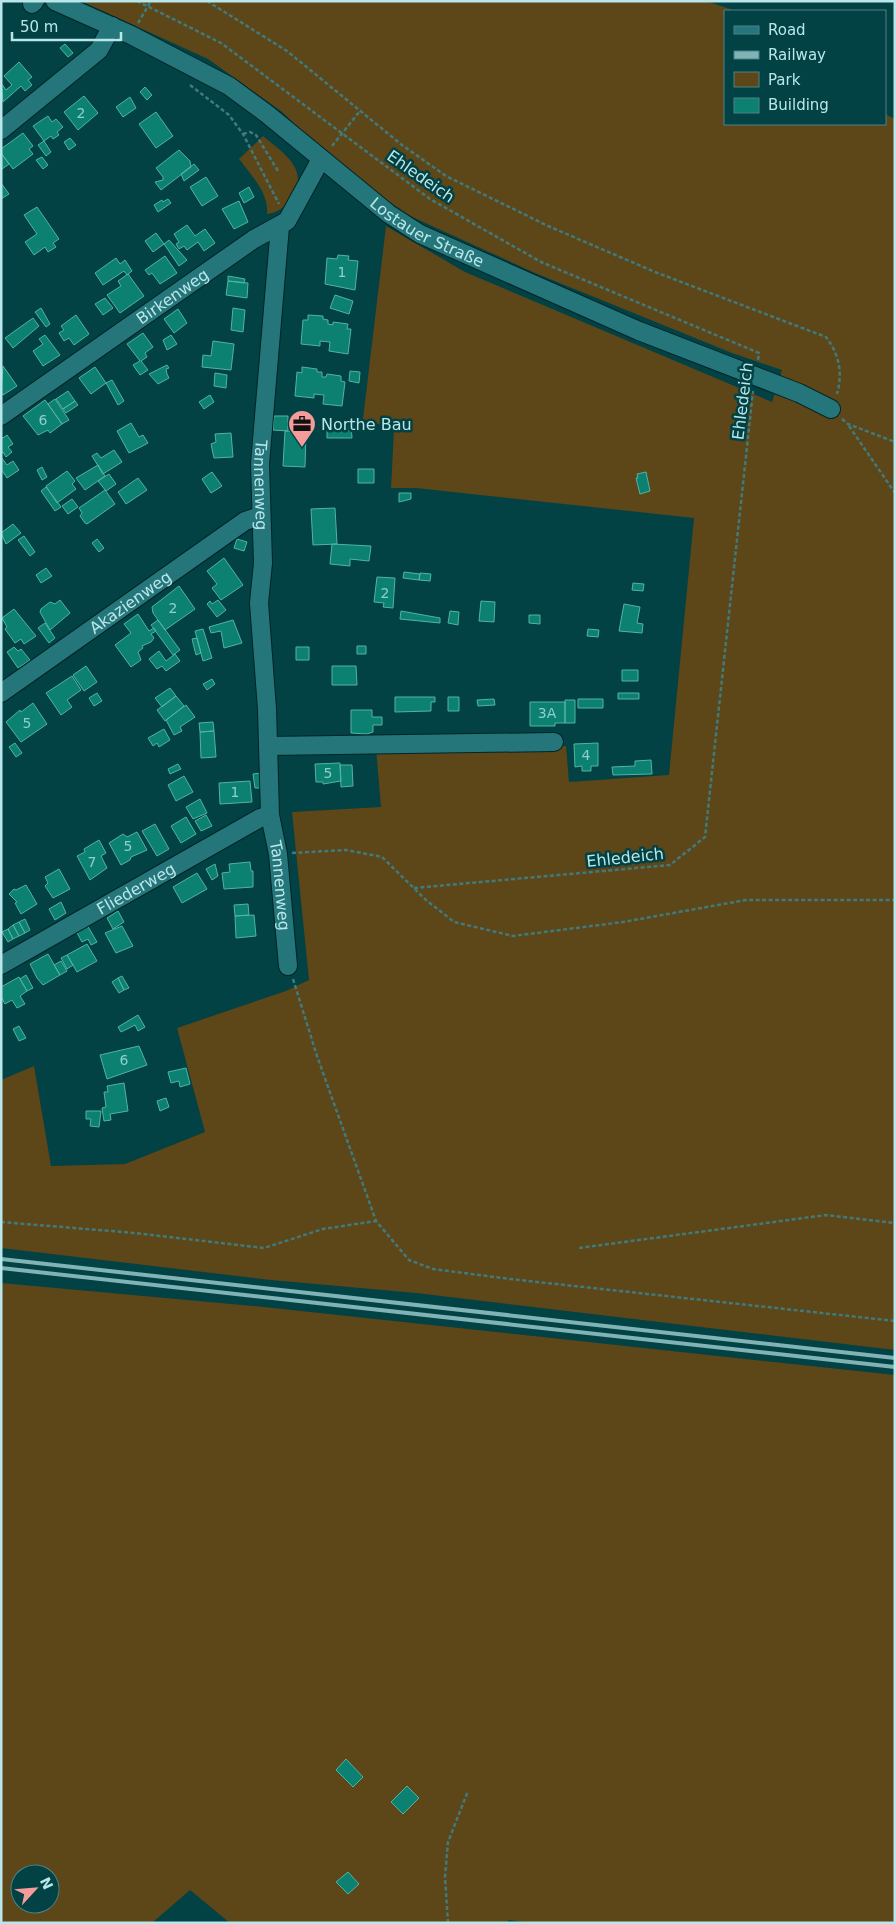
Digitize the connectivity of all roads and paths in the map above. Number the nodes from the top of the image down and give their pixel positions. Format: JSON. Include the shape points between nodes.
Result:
{"nodes":[{"id":1,"x":54,"y":1,"type":"edge"},
{"id":2,"x":137,"y":1,"type":"edge"},
{"id":3,"x":151,"y":1,"type":"edge"},
{"id":4,"x":207,"y":1,"type":"edge"},
{"id":5,"x":148,"y":7,"type":"junction"},
{"id":6,"x":137,"y":25,"type":"dead end"},
{"id":7,"x":112,"y":26,"type":"junction"},
{"id":8,"x":182,"y":80,"type":"dead end"},
{"id":9,"x":360,"y":111,"type":"junction"},
{"id":10,"x":1,"y":130,"type":"edge"},
{"id":11,"x":342,"y":133,"type":"junction"},
{"id":12,"x":243,"y":134,"type":"junction"},
{"id":13,"x":326,"y":154,"type":"junction"},
{"id":14,"x":278,"y":171,"type":"dead end"},
{"id":15,"x":284,"y":223,"type":"junction"},
{"id":16,"x":755,"y":375,"type":"junction"},
{"id":17,"x":831,"y":409,"type":"joint"},
{"id":18,"x":1,"y":416,"type":"edge"},
{"id":19,"x":895,"y":442,"type":"edge"},
{"id":20,"x":895,"y":493,"type":"edge"},
{"id":21,"x":260,"y":516,"type":"junction"},
{"id":22,"x":1,"y":693,"type":"edge"},
{"id":23,"x":554,"y":742,"type":"dead end"},
{"id":24,"x":268,"y":746,"type":"junction"},
{"id":25,"x":270,"y":815,"type":"junction"},
{"id":26,"x":278,"y":854,"type":"junction"},
{"id":27,"x":414,"y":888,"type":"junction"},
{"id":28,"x":895,"y":900,"type":"edge"},
{"id":29,"x":1,"y":965,"type":"edge"},
{"id":30,"x":288,"y":966,"type":"joint"},
{"id":31,"x":376,"y":1221,"type":"junction"},
{"id":32,"x":1,"y":1222,"type":"edge"},
{"id":33,"x":895,"y":1222,"type":"edge"},
{"id":34,"x":579,"y":1248,"type":"dead end"},
{"id":35,"x":895,"y":1322,"type":"edge"},
{"id":36,"x":468,"y":1790,"type":"dead end"},
{"id":37,"x":448,"y":1923,"type":"edge"}],
"edges":[{"from":1,"to":7,"type":"street","name":"Lostauer Straße"},
{"from":2,"to":5,"type":"path","name":"Ehledeich"},
{"from":3,"to":5,"type":"path"},
{"from":4,"to":9,"type":"path","via":[[287,50]]},
{"from":5,"to":6,"type":"path"},
{"from":5,"to":11,"type":"path","name":"Ehledeich","via":[[221,43]]},
{"from":7,"to":10,"type":"street","via":[[98,50]]},
{"from":7,"to":13,"type":"street","name":"Lostauer Straße","via":[[229,86]]},
{"from":8,"to":12,"type":"path","via":[[229,115]]},
{"from":9,"to":11,"type":"path"},
{"from":9,"to":17,"type":"path","via":[[446,176],[540,222],[655,272],[826,337],[840,363],[840,381]]},
{"from":11,"to":13,"type":"path"},
{"from":11,"to":16,"type":"path","name":"Ehledeich","via":[[430,199],[541,262],[759,353]]},
{"from":12,"to":14,"type":"path","via":[[250,132],[256,135]]},
{"from":12,"to":15,"type":"path"},
{"from":13,"to":15,"type":"street"},
{"from":13,"to":16,"type":"street","name":"Lostauer Straße","via":[[389,214],[420,234],[639,331]]},
{"from":15,"to":18,"type":"street","name":"Birkenweg","via":[[254,239]]},
{"from":15,"to":21,"type":"street","name":"Tannenweg","via":[[260,464]]},
{"from":16,"to":17,"type":"street","name":"Lostauer Straße"},
{"from":16,"to":27,"type":"path","name":"Ehledeich","via":[[704,837],[670,865]]},
{"from":19,"to":20,"type":"path","via":[[848,424]]},
{"from":21,"to":22,"type":"street","name":"Akazienweg","via":[[244,522]]},
{"from":21,"to":24,"type":"street","name":"Tannenweg","via":[[263,563],[260,603]]},
{"from":23,"to":24,"type":"street"},
{"from":24,"to":25,"type":"street","name":"Tannenweg"},
{"from":25,"to":26,"type":"street","name":"Tannenweg"},
{"from":25,"to":29,"type":"street","name":"Fliederweg"},
{"from":26,"to":27,"type":"path","via":[[346,850],[382,857]]},
{"from":26,"to":30,"type":"street","name":"Tannenweg"},
{"from":27,"to":28,"type":"path","via":[[454,922],[513,936],[623,922],[746,900]]},
{"from":30,"to":31,"type":"path"},
{"from":31,"to":32,"type":"path","via":[[323,1229],[264,1248]]},
{"from":31,"to":35,"type":"path","via":[[409,1260],[433,1269]]},
{"from":33,"to":34,"type":"path","via":[[826,1215]]},
{"from":36,"to":37,"type":"path","via":[[448,1842],[445,1877]]}]}
